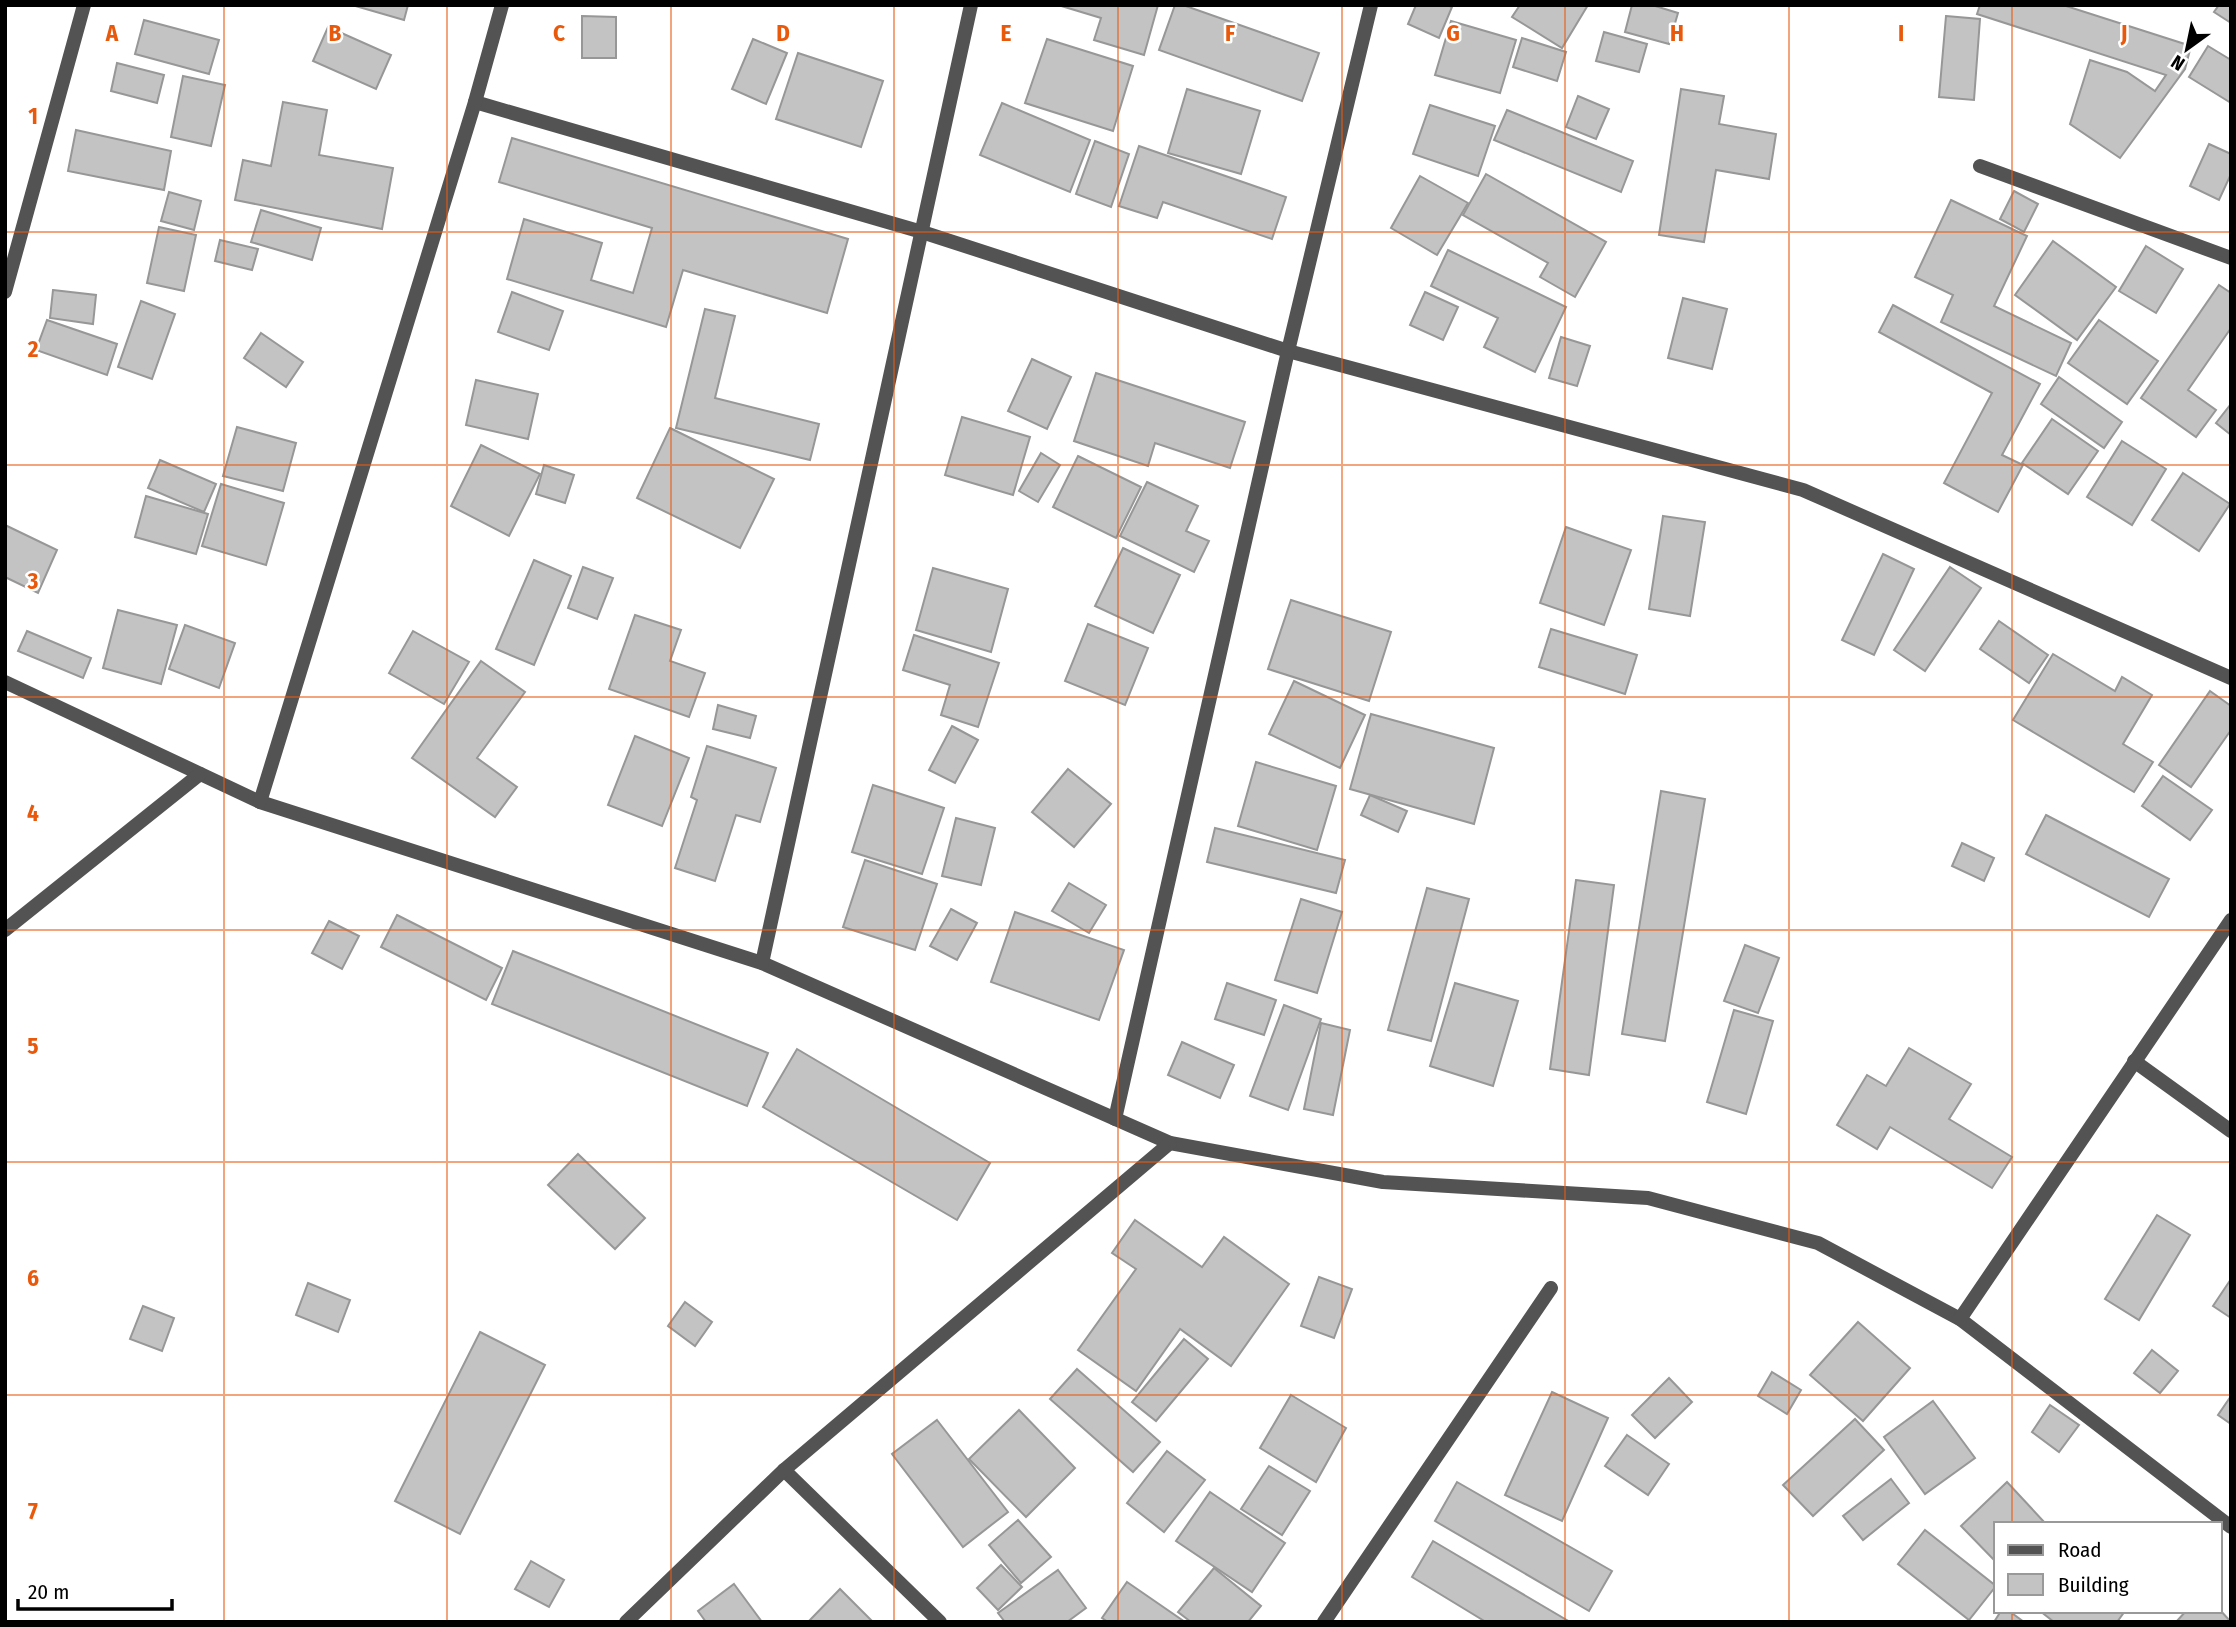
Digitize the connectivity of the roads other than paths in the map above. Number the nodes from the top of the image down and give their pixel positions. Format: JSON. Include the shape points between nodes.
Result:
{"nodes":[{"id":1,"x":84,"y":5,"type":"edge"},
{"id":2,"x":502,"y":5,"type":"edge"},
{"id":3,"x":971,"y":5,"type":"edge"},
{"id":4,"x":1371,"y":5,"type":"edge"},
{"id":5,"x":475,"y":102,"type":"junction"},
{"id":6,"x":1980,"y":166,"type":"dead end"},
{"id":7,"x":922,"y":232,"type":"junction"},
{"id":8,"x":2231,"y":258,"type":"edge"},
{"id":9,"x":5,"y":292,"type":"edge"},
{"id":10,"x":1288,"y":351,"type":"junction"},
{"id":11,"x":2231,"y":678,"type":"edge"},
{"id":12,"x":5,"y":682,"type":"edge"},
{"id":13,"x":200,"y":774,"type":"junction"},
{"id":14,"x":260,"y":802,"type":"junction"},
{"id":15,"x":2231,"y":920,"type":"edge"},
{"id":16,"x":5,"y":930,"type":"edge"},
{"id":17,"x":762,"y":963,"type":"junction"},
{"id":18,"x":2134,"y":1061,"type":"junction"},
{"id":19,"x":1115,"y":1119,"type":"junction"},
{"id":20,"x":2231,"y":1131,"type":"edge"},
{"id":21,"x":1170,"y":1143,"type":"junction"},
{"id":22,"x":1551,"y":1288,"type":"dead end"},
{"id":23,"x":1960,"y":1319,"type":"junction"},
{"id":24,"x":784,"y":1470,"type":"junction"},
{"id":25,"x":2231,"y":1527,"type":"edge"},
{"id":26,"x":626,"y":1622,"type":"edge"},
{"id":27,"x":940,"y":1622,"type":"edge"},
{"id":28,"x":1324,"y":1622,"type":"edge"}],
"edges":[{"from":1,"to":9,"type":"street"},
{"from":2,"to":5,"type":"street"},
{"from":3,"to":7,"type":"street"},
{"from":4,"to":10,"type":"street"},
{"from":5,"to":7,"type":"street"},
{"from":5,"to":14,"type":"street"},
{"from":6,"to":8,"type":"street"},
{"from":7,"to":10,"type":"street"},
{"from":7,"to":17,"type":"street"},
{"from":10,"to":11,"type":"street","via":[[1803,490]]},
{"from":10,"to":19,"type":"street"},
{"from":12,"to":13,"type":"street"},
{"from":13,"to":14,"type":"street"},
{"from":13,"to":16,"type":"street"},
{"from":14,"to":17,"type":"street"},
{"from":15,"to":18,"type":"street"},
{"from":17,"to":19,"type":"street"},
{"from":18,"to":20,"type":"street"},
{"from":18,"to":23,"type":"street"},
{"from":19,"to":21,"type":"street"},
{"from":21,"to":23,"type":"street","via":[[1383,1182],[1648,1198],[1818,1242]]},
{"from":21,"to":24,"type":"street"},
{"from":22,"to":28,"type":"street"},
{"from":23,"to":25,"type":"street"},
{"from":24,"to":26,"type":"street"},
{"from":24,"to":27,"type":"street"}]}
